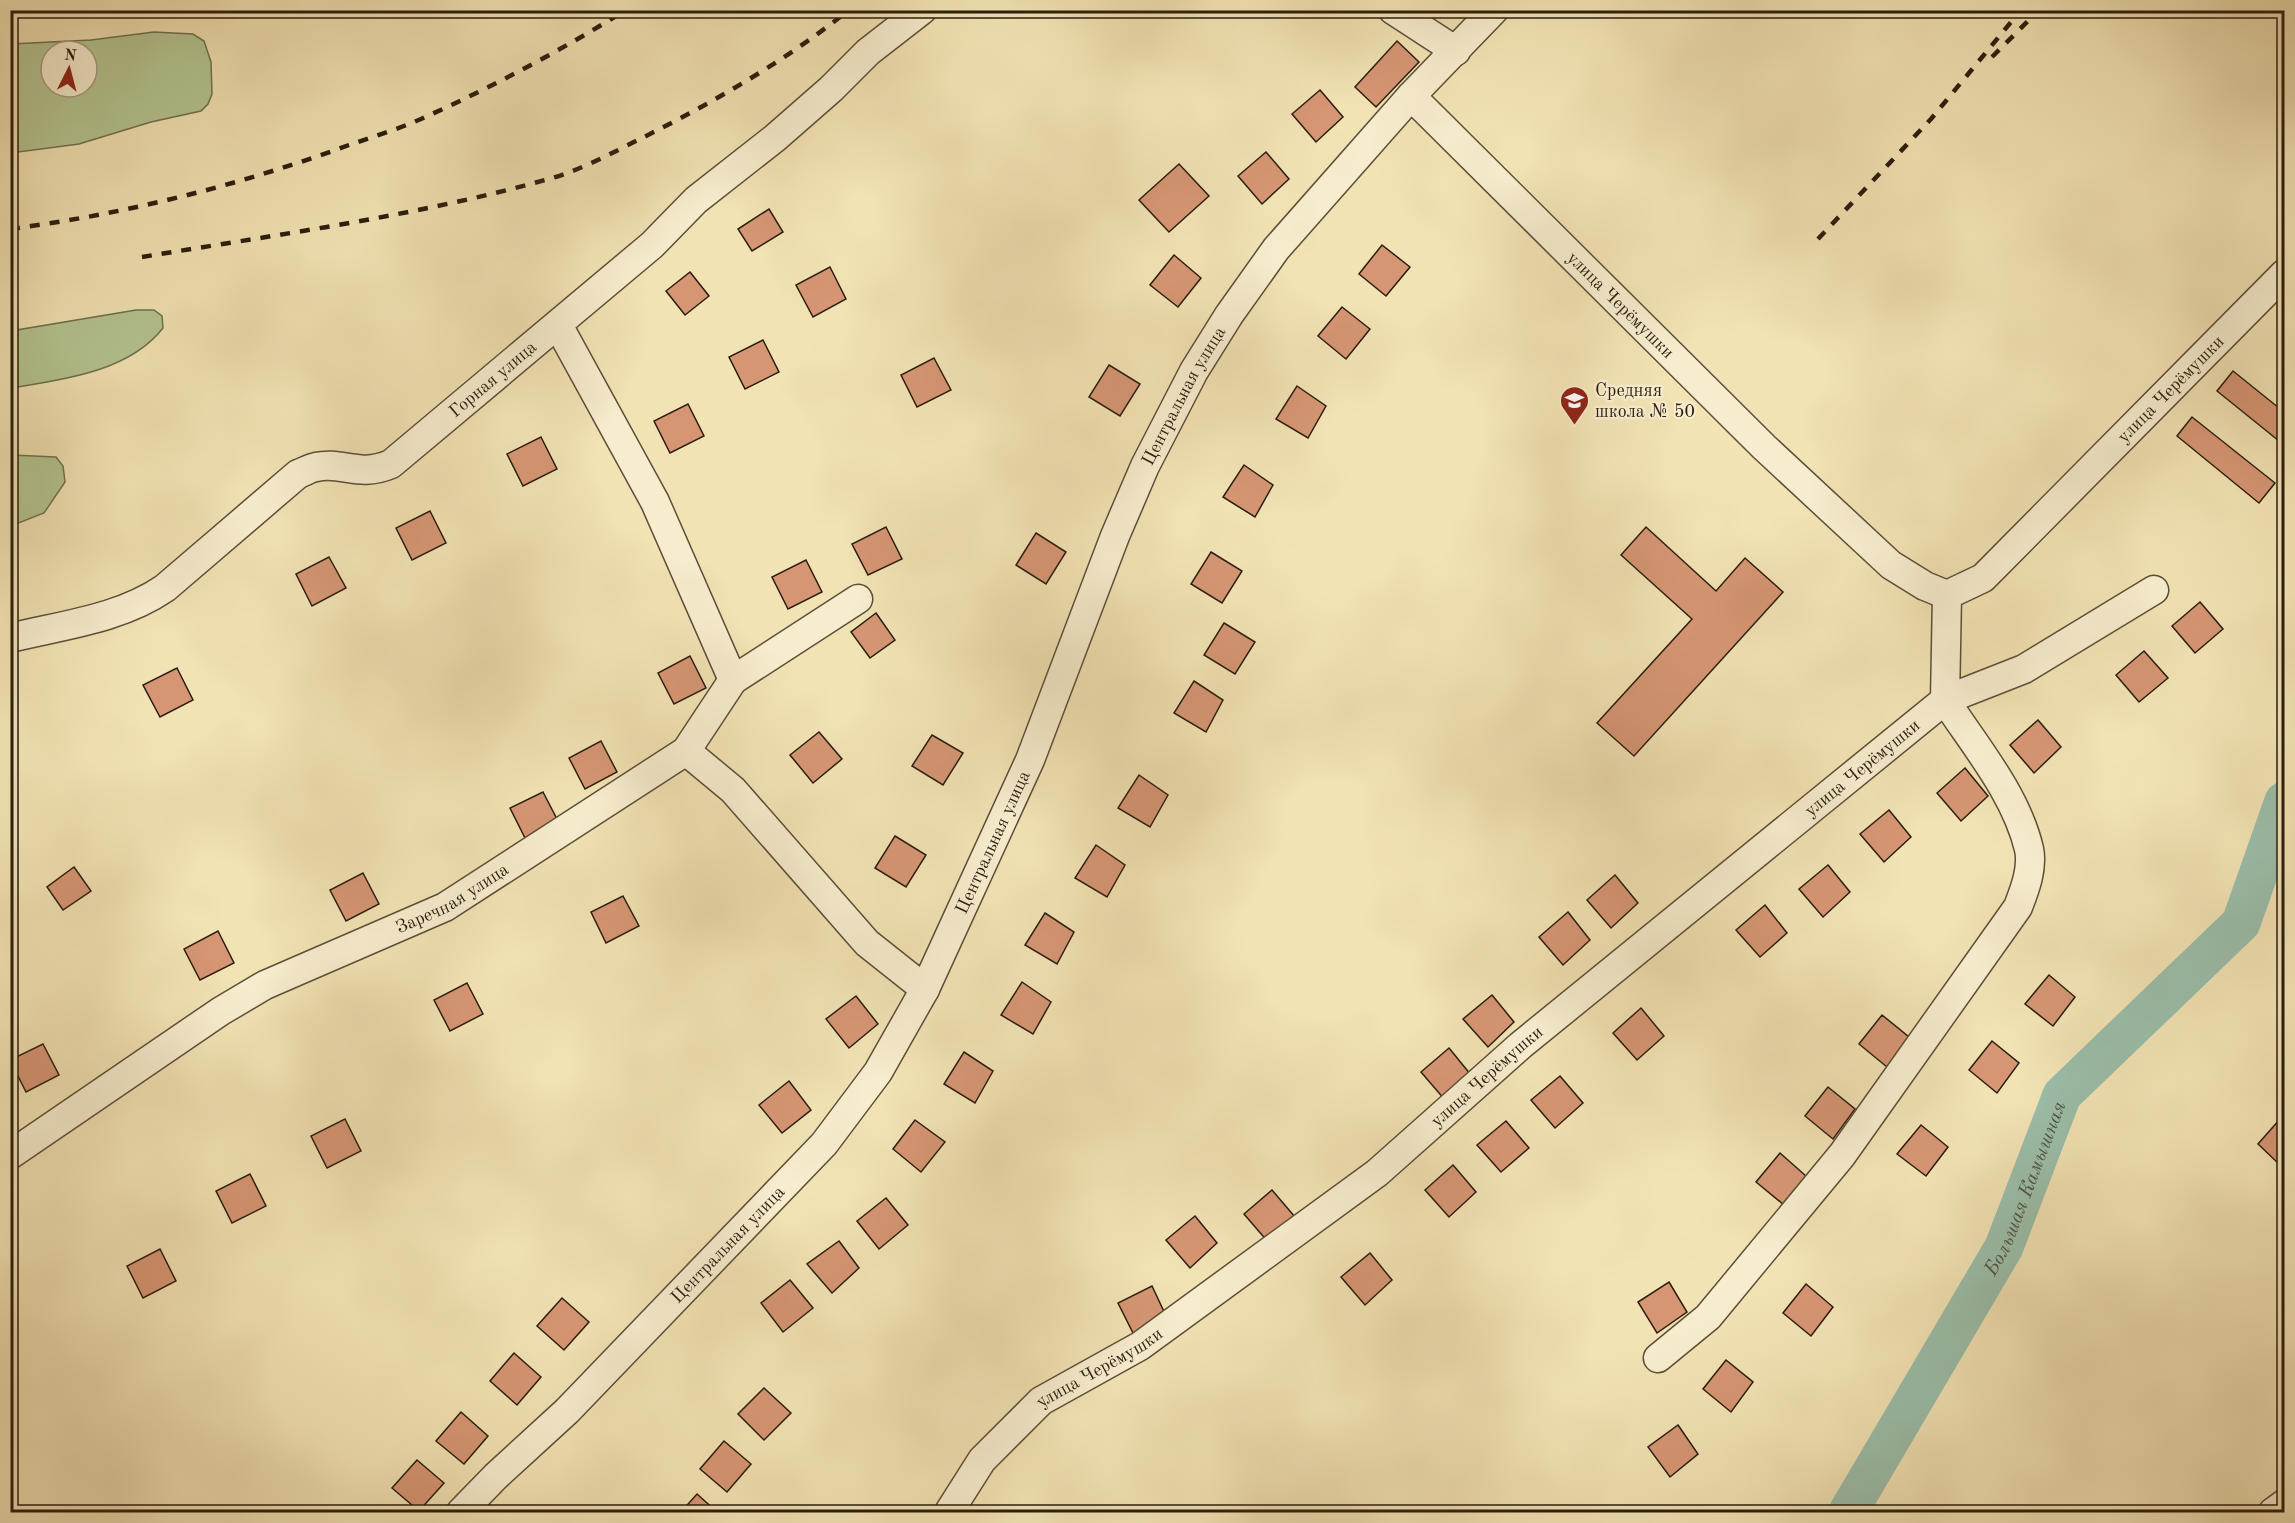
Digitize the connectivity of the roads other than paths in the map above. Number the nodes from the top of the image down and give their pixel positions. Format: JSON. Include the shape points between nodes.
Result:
{"nodes":[{"id":1,"x":922,"y":10,"type":"edge"},
{"id":2,"x":1393,"y":10,"type":"edge"},
{"id":3,"x":1494,"y":10,"type":"edge"},
{"id":4,"x":1456,"y":51,"type":"junction"},
{"id":5,"x":1411,"y":96,"type":"junction"},
{"id":6,"x":2284,"y":273,"type":"edge"},
{"id":7,"x":558,"y":325,"type":"junction"},
{"id":8,"x":2154,"y":590,"type":"dead end"},
{"id":9,"x":1947,"y":595,"type":"junction"},
{"id":10,"x":858,"y":599,"type":"dead end"},
{"id":11,"x":10,"y":638,"type":"edge"},
{"id":12,"x":733,"y":680,"type":"junction"},
{"id":13,"x":1945,"y":700,"type":"junction"},
{"id":14,"x":686,"y":751,"type":"junction"},
{"id":15,"x":925,"y":989,"type":"junction"},
{"id":16,"x":10,"y":1155,"type":"edge"},
{"id":17,"x":1658,"y":1358,"type":"dead end"},
{"id":18,"x":2284,"y":1504,"type":"edge"},
{"id":19,"x":461,"y":1512,"type":"edge"},
{"id":20,"x":950,"y":1512,"type":"edge"},
{"id":21,"x":2273,"y":1512,"type":"edge"}],
"edges":[{"from":1,"to":7,"type":"street","name":"Горная улица","via":[[868,51],[831,89],[696,200],[652,245]]},
{"from":2,"to":4,"type":"street"},
{"from":3,"to":4,"type":"street","name":"Центральная улица"},
{"from":4,"to":5,"type":"street","name":"Центральная улица"},
{"from":5,"to":9,"type":"street","name":"улица Черёмушки","via":[[1764,447],[1891,566]]},
{"from":5,"to":15,"type":"street","name":"Центральная улица","via":[[1276,249],[1228,315],[1183,391],[1115,536],[1030,760]]},
{"from":6,"to":9,"type":"street","name":"улица Черёмушки","via":[[1983,578]]},
{"from":7,"to":11,"type":"street","name":"Горная улица","via":[[391,464],[378,470],[315,467],[298,474],[146,602]]},
{"from":7,"to":12,"type":"street","via":[[655,502]]},
{"from":8,"to":13,"type":"street","name":"улица Черёмушки","via":[[2024,669]]},
{"from":9,"to":13,"type":"street"},
{"from":10,"to":12,"type":"street","name":"Заречная улица"},
{"from":12,"to":14,"type":"street","name":"Заречная улица"},
{"from":13,"to":17,"type":"street","via":[[2010,801],[2029,850],[2028,882],[2018,907],[1842,1155],[1708,1317]]},
{"from":13,"to":20,"type":"street","name":"улица Черёмушки","via":[[1521,1045],[1377,1173],[1140,1346],[1041,1401],[982,1460]]},
{"from":14,"to":15,"type":"street","via":[[733,790],[867,943]]},
{"from":14,"to":16,"type":"street","name":"Заречная улица","via":[[445,907],[265,984]]},
{"from":15,"to":19,"type":"street","name":"Центральная улица","via":[[878,1071],[824,1144],[567,1411]]},
{"from":18,"to":21,"type":"street"}]}
